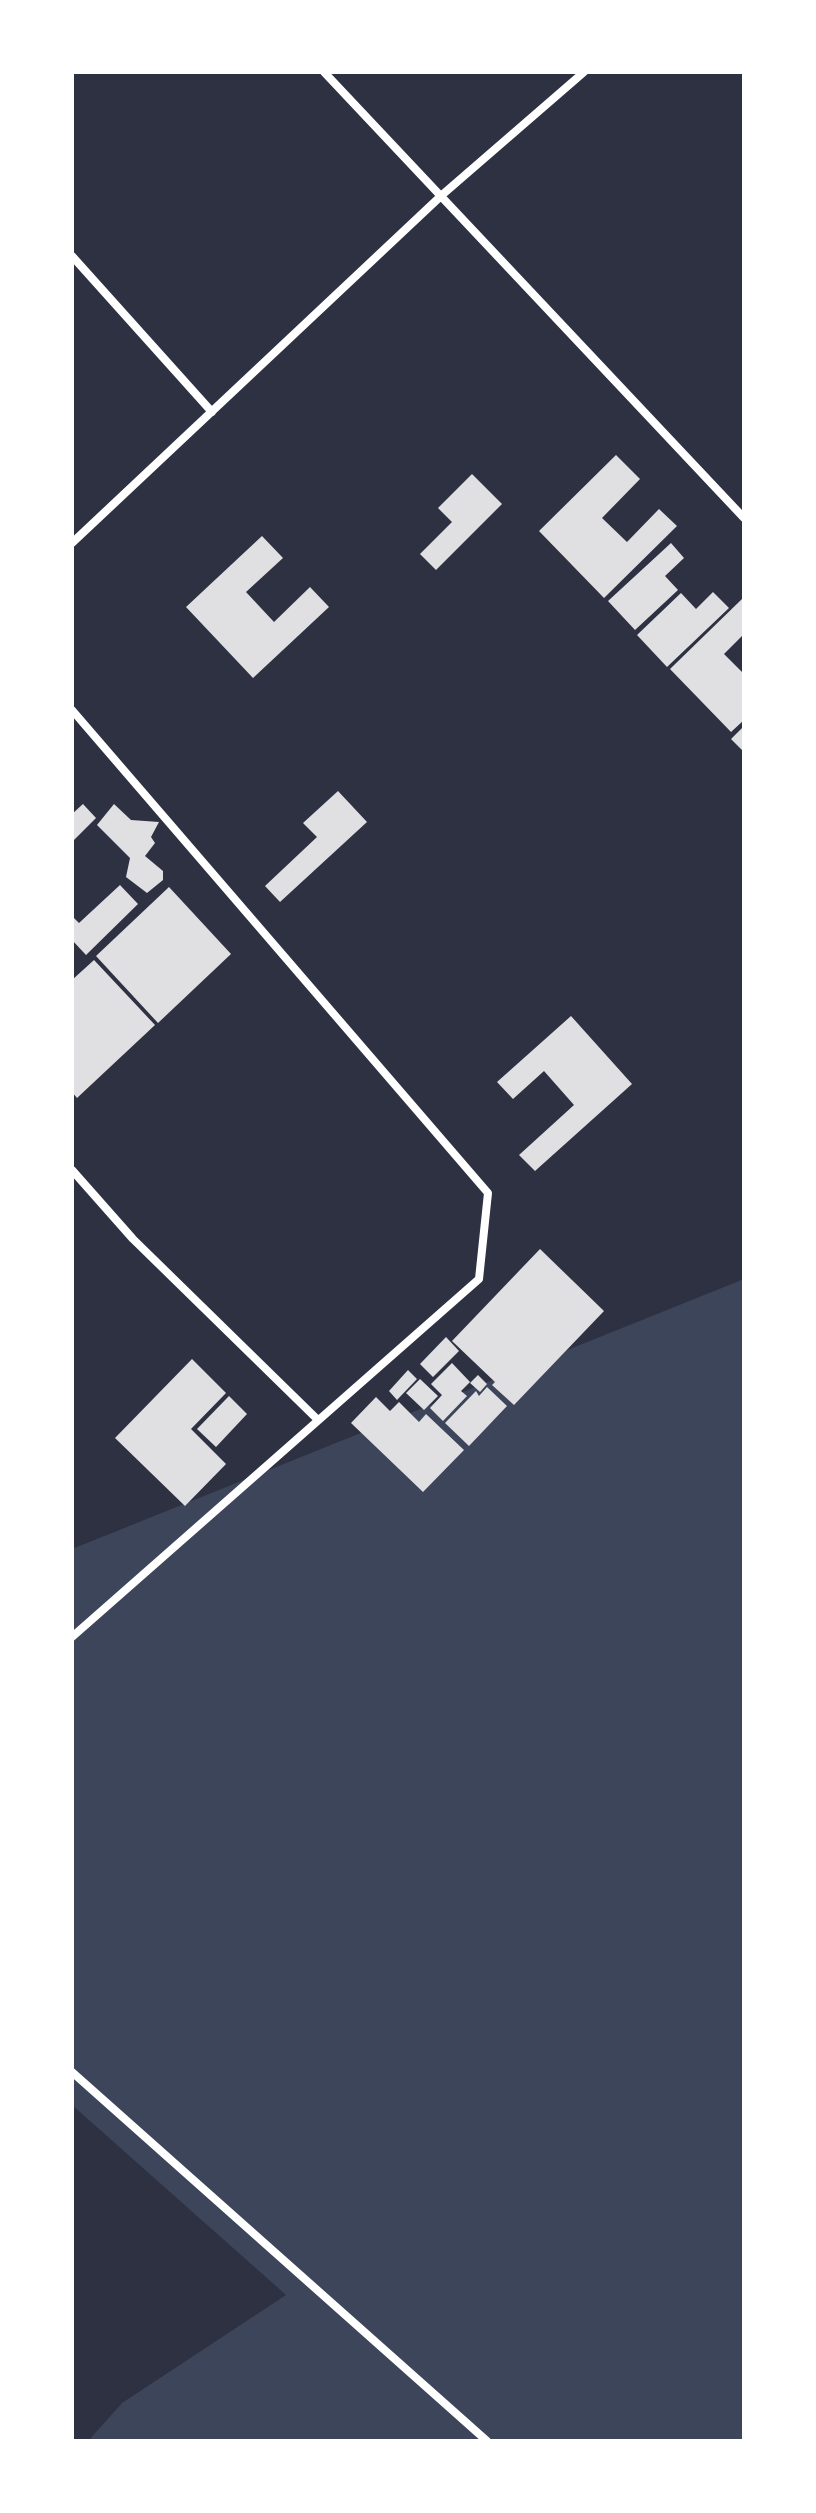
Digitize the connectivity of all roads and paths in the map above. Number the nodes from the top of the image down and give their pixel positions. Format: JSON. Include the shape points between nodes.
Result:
{"nodes":[{"id":1,"x":324,"y":72,"type":"edge"},
{"id":2,"x":584,"y":72,"type":"edge"},
{"id":3,"x":442,"y":195,"type":"junction"},
{"id":4,"x":72,"y":256,"type":"edge"},
{"id":5,"x":212,"y":412,"type":"junction"},
{"id":6,"x":744,"y":518,"type":"edge"},
{"id":7,"x":72,"y":543,"type":"edge"},
{"id":8,"x":72,"y":710,"type":"edge"},
{"id":9,"x":72,"y":1170,"type":"edge"},
{"id":10,"x":318,"y":1420,"type":"junction"},
{"id":11,"x":72,"y":1637,"type":"edge"},
{"id":12,"x":72,"y":2072,"type":"edge"},
{"id":13,"x":487,"y":2441,"type":"edge"}],
"edges":[{"from":1,"to":3,"type":"street"},
{"from":2,"to":3,"type":"street"},
{"from":3,"to":5,"type":"street"},
{"from":3,"to":6,"type":"street"},
{"from":4,"to":5,"type":"street"},
{"from":5,"to":7,"type":"street"},
{"from":8,"to":10,"type":"street","via":[[488,1193],[479,1279]]},
{"from":9,"to":10,"type":"street","via":[[133,1239]]},
{"from":10,"to":11,"type":"street"},
{"from":12,"to":13,"type":"street"}]}
